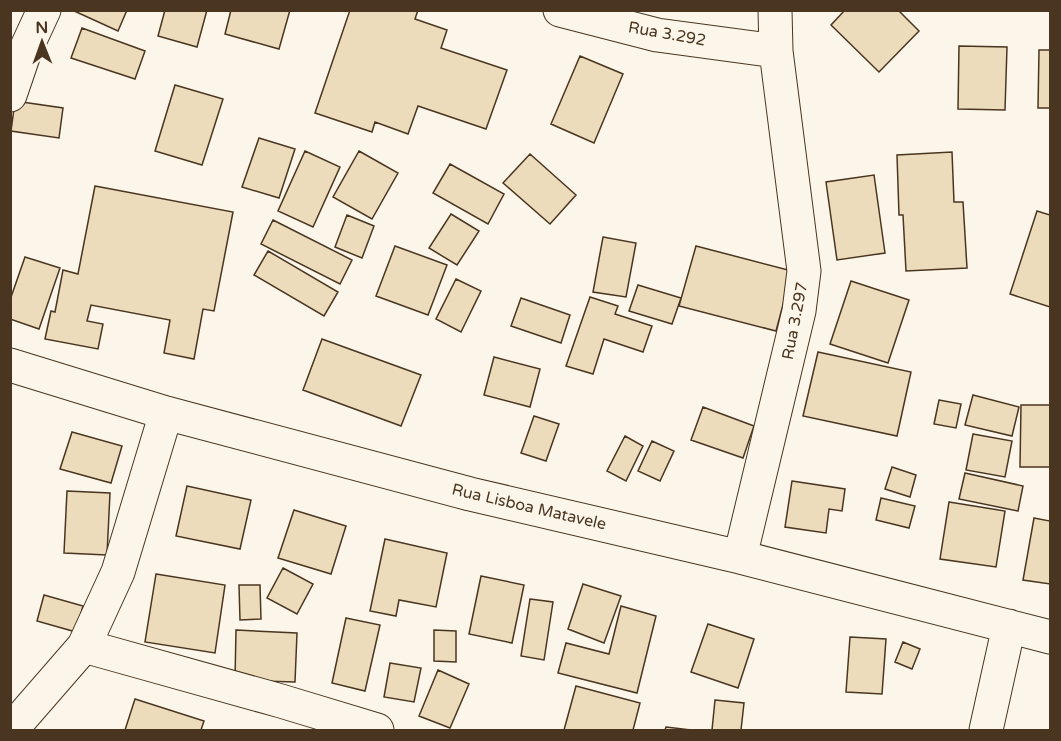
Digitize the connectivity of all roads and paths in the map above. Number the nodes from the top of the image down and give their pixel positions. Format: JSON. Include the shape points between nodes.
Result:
{"nodes":[{"id":1,"x":44,"y":10,"type":"edge"},
{"id":2,"x":560,"y":10,"type":"edge"},
{"id":3,"x":775,"y":10,"type":"edge"},
{"id":4,"x":776,"y":51,"type":"junction"},
{"id":5,"x":10,"y":95,"type":"edge"},
{"id":6,"x":10,"y":365,"type":"edge"},
{"id":7,"x":166,"y":413,"type":"junction"},
{"id":8,"x":740,"y":556,"type":"junction"},
{"id":9,"x":1009,"y":626,"type":"junction"},
{"id":10,"x":1050,"y":637,"type":"edge"},
{"id":11,"x":84,"y":645,"type":"junction"},
{"id":12,"x":11,"y":730,"type":"edge"},
{"id":13,"x":376,"y":730,"type":"edge"},
{"id":14,"x":986,"y":730,"type":"edge"}],
"edges":[{"from":1,"to":5,"type":"street"},
{"from":2,"to":4,"type":"street","name":"Rua 3.292","via":[[657,35]]},
{"from":3,"to":4,"type":"street","name":"Rua 3.297"},
{"from":4,"to":8,"type":"street","name":"Rua 3.297","via":[[804,271],[799,311]]},
{"from":6,"to":7,"type":"street","name":"Rua Lisboa Matavele"},
{"from":7,"to":8,"type":"street","name":"Rua Lisboa Matavele","via":[[470,494]]},
{"from":7,"to":11,"type":"street","via":[[118,572]]},
{"from":8,"to":9,"type":"street","name":"Rua Lisboa Matavele"},
{"from":9,"to":10,"type":"street","name":"Rua Lisboa Matavele"},
{"from":9,"to":14,"type":"street"},
{"from":11,"to":12,"type":"street"},
{"from":11,"to":13,"type":"street"}]}
